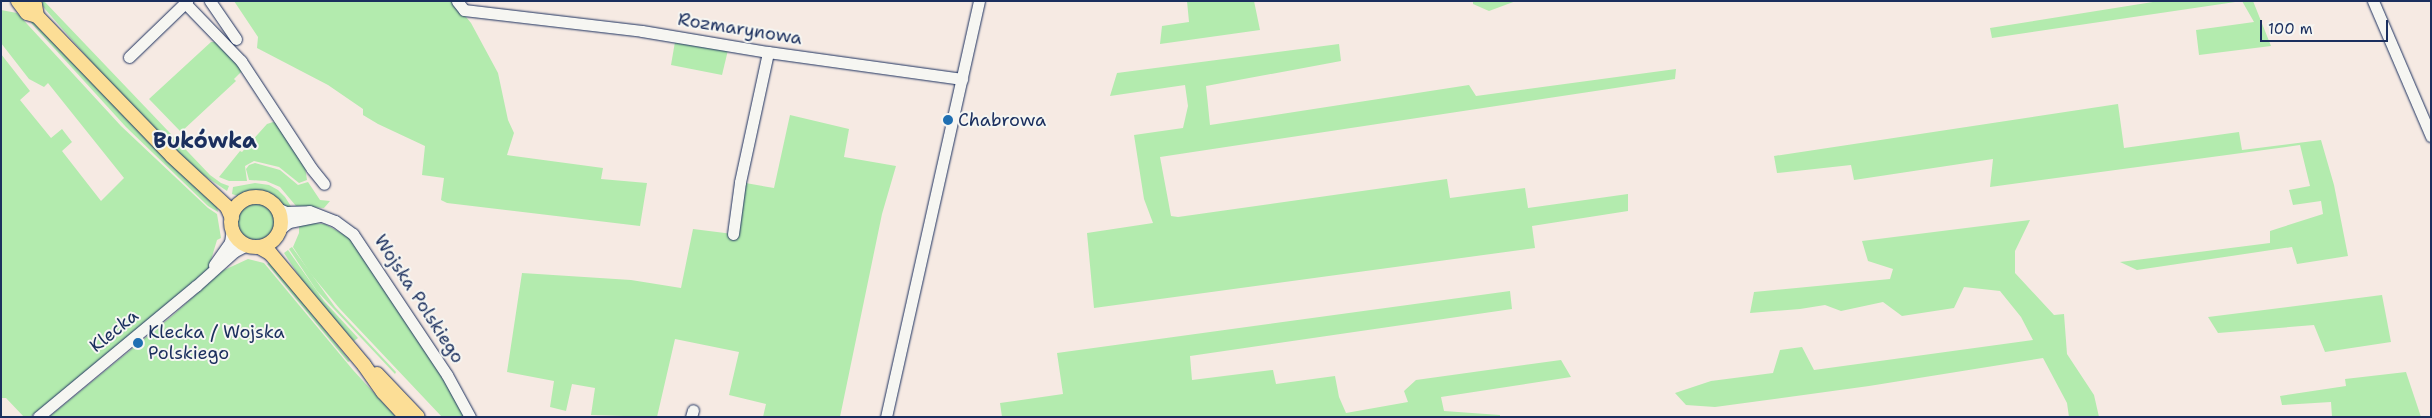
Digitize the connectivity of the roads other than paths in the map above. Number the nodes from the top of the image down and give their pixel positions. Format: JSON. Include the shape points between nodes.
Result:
{"nodes":[{"id":1,"x":18,"y":1,"type":"edge"},
{"id":2,"x":32,"y":1,"type":"edge"},
{"id":3,"x":210,"y":1,"type":"edge"},
{"id":4,"x":457,"y":1,"type":"edge"},
{"id":5,"x":979,"y":1,"type":"edge"},
{"id":6,"x":2373,"y":1,"type":"edge"},
{"id":7,"x":186,"y":2,"type":"edge"},
{"id":8,"x":37,"y":16,"type":"junction"},
{"id":9,"x":236,"y":39,"type":"dead end"},
{"id":10,"x":768,"y":52,"type":"junction"},
{"id":11,"x":129,"y":57,"type":"dead end"},
{"id":12,"x":962,"y":79,"type":"junction"},
{"id":13,"x":2431,"y":136,"type":"edge"},
{"id":14,"x":201,"y":182,"type":"junction"},
{"id":15,"x":324,"y":184,"type":"dead end"},
{"id":16,"x":248,"y":198,"type":"junction"},
{"id":17,"x":277,"y":208,"type":"junction"},
{"id":18,"x":322,"y":216,"type":"junction"},
{"id":19,"x":232,"y":223,"type":"junction"},
{"id":20,"x":279,"y":232,"type":"junction"},
{"id":21,"x":733,"y":234,"type":"dead end"},
{"id":22,"x":253,"y":246,"type":"junction"},
{"id":23,"x":211,"y":271,"type":"junction"},
{"id":24,"x":298,"y":286,"type":"junction"},
{"id":25,"x":364,"y":365,"type":"junction"},
{"id":26,"x":38,"y":417,"type":"edge"},
{"id":27,"x":406,"y":417,"type":"edge"},
{"id":28,"x":418,"y":417,"type":"edge"},
{"id":29,"x":470,"y":417,"type":"edge"},
{"id":30,"x":886,"y":417,"type":"edge"}],
"edges":[{"from":1,"to":8,"type":"main road","via":[[28,13]]},
{"from":2,"to":8,"type":"main road"},
{"from":3,"to":9,"type":"street"},
{"from":4,"to":10,"type":"street","name":"Rozmarynowa","via":[[464,10],[651,32]]},
{"from":5,"to":12,"type":"street"},
{"from":6,"to":13,"type":"street"},
{"from":7,"to":11,"type":"street"},
{"from":7,"to":15,"type":"street","via":[[241,61]]},
{"from":8,"to":14,"type":"main road"},
{"from":10,"to":12,"type":"street","name":"Rozmarynowa"},
{"from":10,"to":21,"type":"street","via":[[740,182]]},
{"from":12,"to":30,"type":"street"},
{"from":14,"to":16,"type":"main road","via":[[233,199]]},
{"from":14,"to":19,"type":"main road","via":[[227,207]]},
{"from":16,"to":17,"type":"main road","via":[[264,198]]},
{"from":16,"to":19,"type":"main road","via":[[236,207]]},
{"from":17,"to":18,"type":"street","name":"Wojska Polskiego","via":[[286,212],[309,211]]},
{"from":17,"to":20,"type":"main road"},
{"from":18,"to":20,"type":"street","via":[[289,222]]},
{"from":18,"to":29,"type":"street","name":"Wojska Polskiego","via":[[347,228],[363,246]]},
{"from":19,"to":22,"type":"main road","via":[[236,237]]},
{"from":19,"to":23,"type":"street","name":"Klecka","via":[[230,242]]},
{"from":20,"to":22,"type":"main road","via":[[270,243]]},
{"from":20,"to":24,"type":"main road","via":[[277,244]]},
{"from":22,"to":23,"type":"street","name":"Klecka","via":[[240,246]]},
{"from":22,"to":24,"type":"main road","via":[[267,250]]},
{"from":23,"to":26,"type":"street","name":"Klecka"},
{"from":24,"to":25,"type":"main road"},
{"from":25,"to":27,"type":"main road"},
{"from":25,"to":28,"type":"main road","via":[[386,382]]}]}
